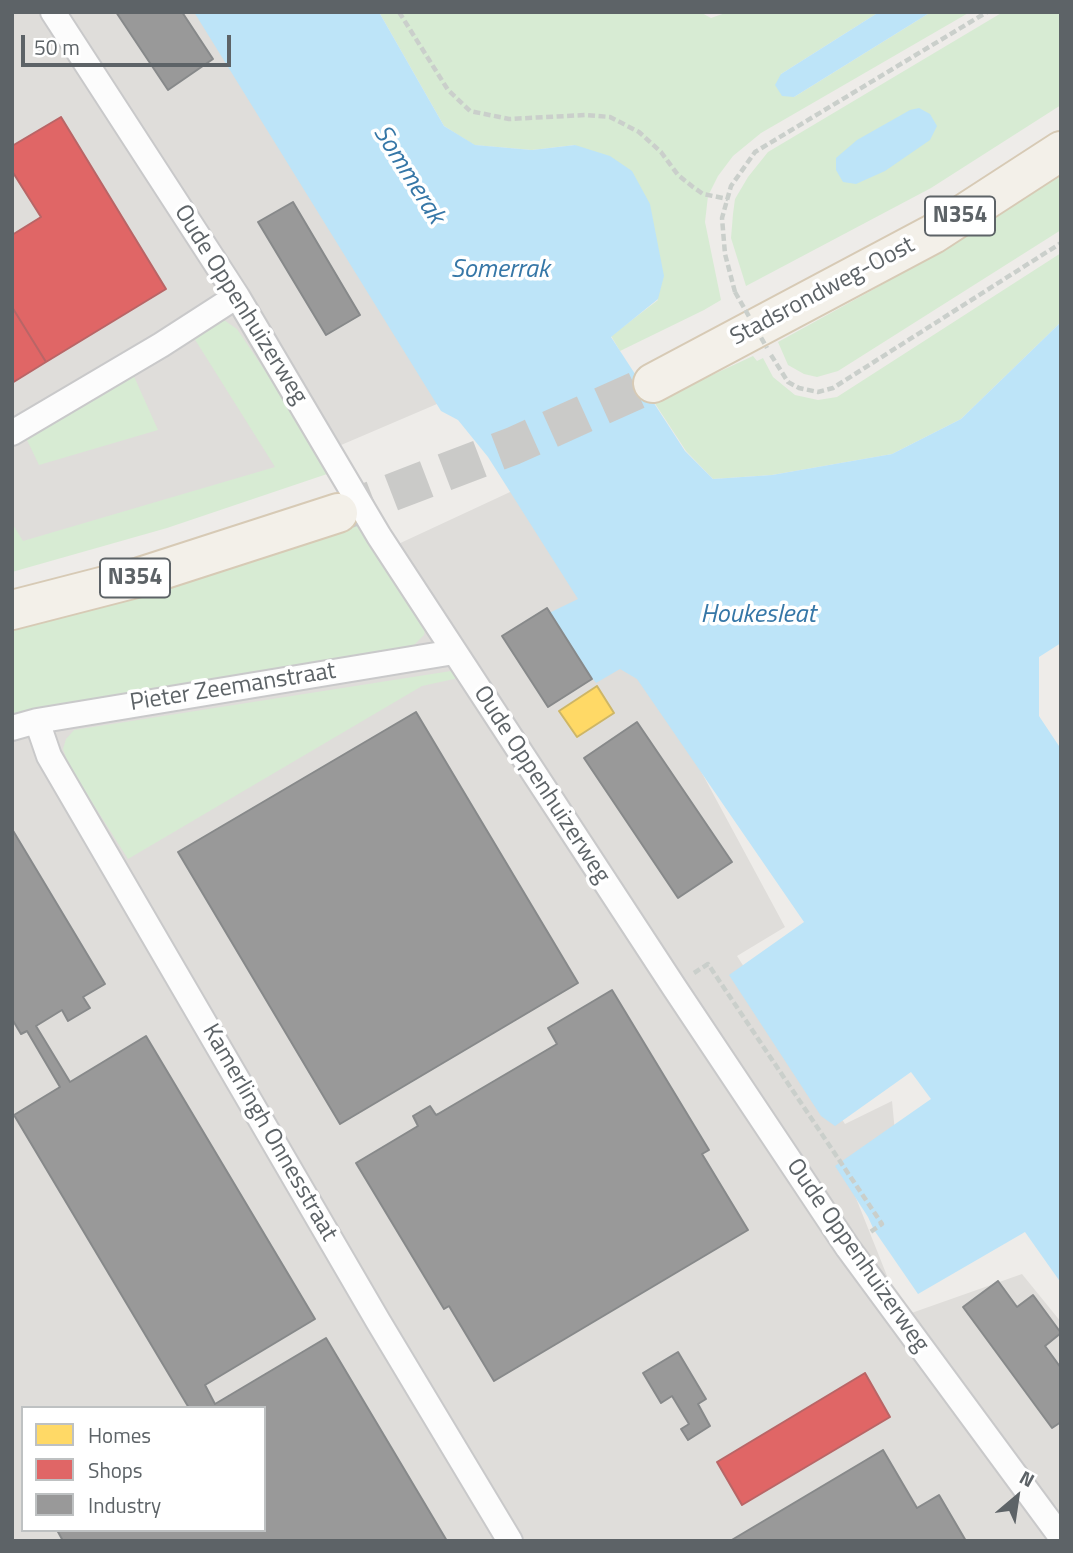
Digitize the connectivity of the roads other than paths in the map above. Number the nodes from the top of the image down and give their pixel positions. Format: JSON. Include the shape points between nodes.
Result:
{"nodes":[{"id":1,"x":53,"y":12,"type":"edge"},
{"id":2,"x":1061,"y":151,"type":"edge"},
{"id":3,"x":237,"y":296,"type":"junction"},
{"id":4,"x":653,"y":383,"type":"tunnel mouth"},
{"id":5,"x":12,"y":433,"type":"edge"},
{"id":6,"x":338,"y":513,"type":"tunnel mouth"},
{"id":7,"x":12,"y":610,"type":"edge"},
{"id":8,"x":454,"y":652,"type":"junction"},
{"id":9,"x":37,"y":720,"type":"junction"},
{"id":10,"x":12,"y":728,"type":"edge"},
{"id":11,"x":1061,"y":1537,"type":"edge"},
{"id":12,"x":510,"y":1541,"type":"edge"}],
"edges":[{"from":1,"to":3,"type":"street","name":"Oude Oppenhuizerweg"},
{"from":2,"to":4,"type":"main road","name":"Stadsrondweg-Oost","number":"N354","via":[[933,234]]},
{"from":3,"to":5,"type":"street"},
{"from":3,"to":8,"type":"street","name":"Oude Oppenhuizerweg","via":[[379,536]]},
{"from":6,"to":7,"type":"main road","number":"N354","via":[[141,577]]},
{"from":8,"to":9,"type":"street","name":"Pieter Zeemanstraat"},
{"from":8,"to":11,"type":"street","name":"Oude Oppenhuizerweg","via":[[848,1248]]},
{"from":9,"to":10,"type":"street","name":"Pieter Zeemanstraat"},
{"from":9,"to":12,"type":"street","name":"Kamerlingh Onnesstraat","via":[[49,756]]}]}
